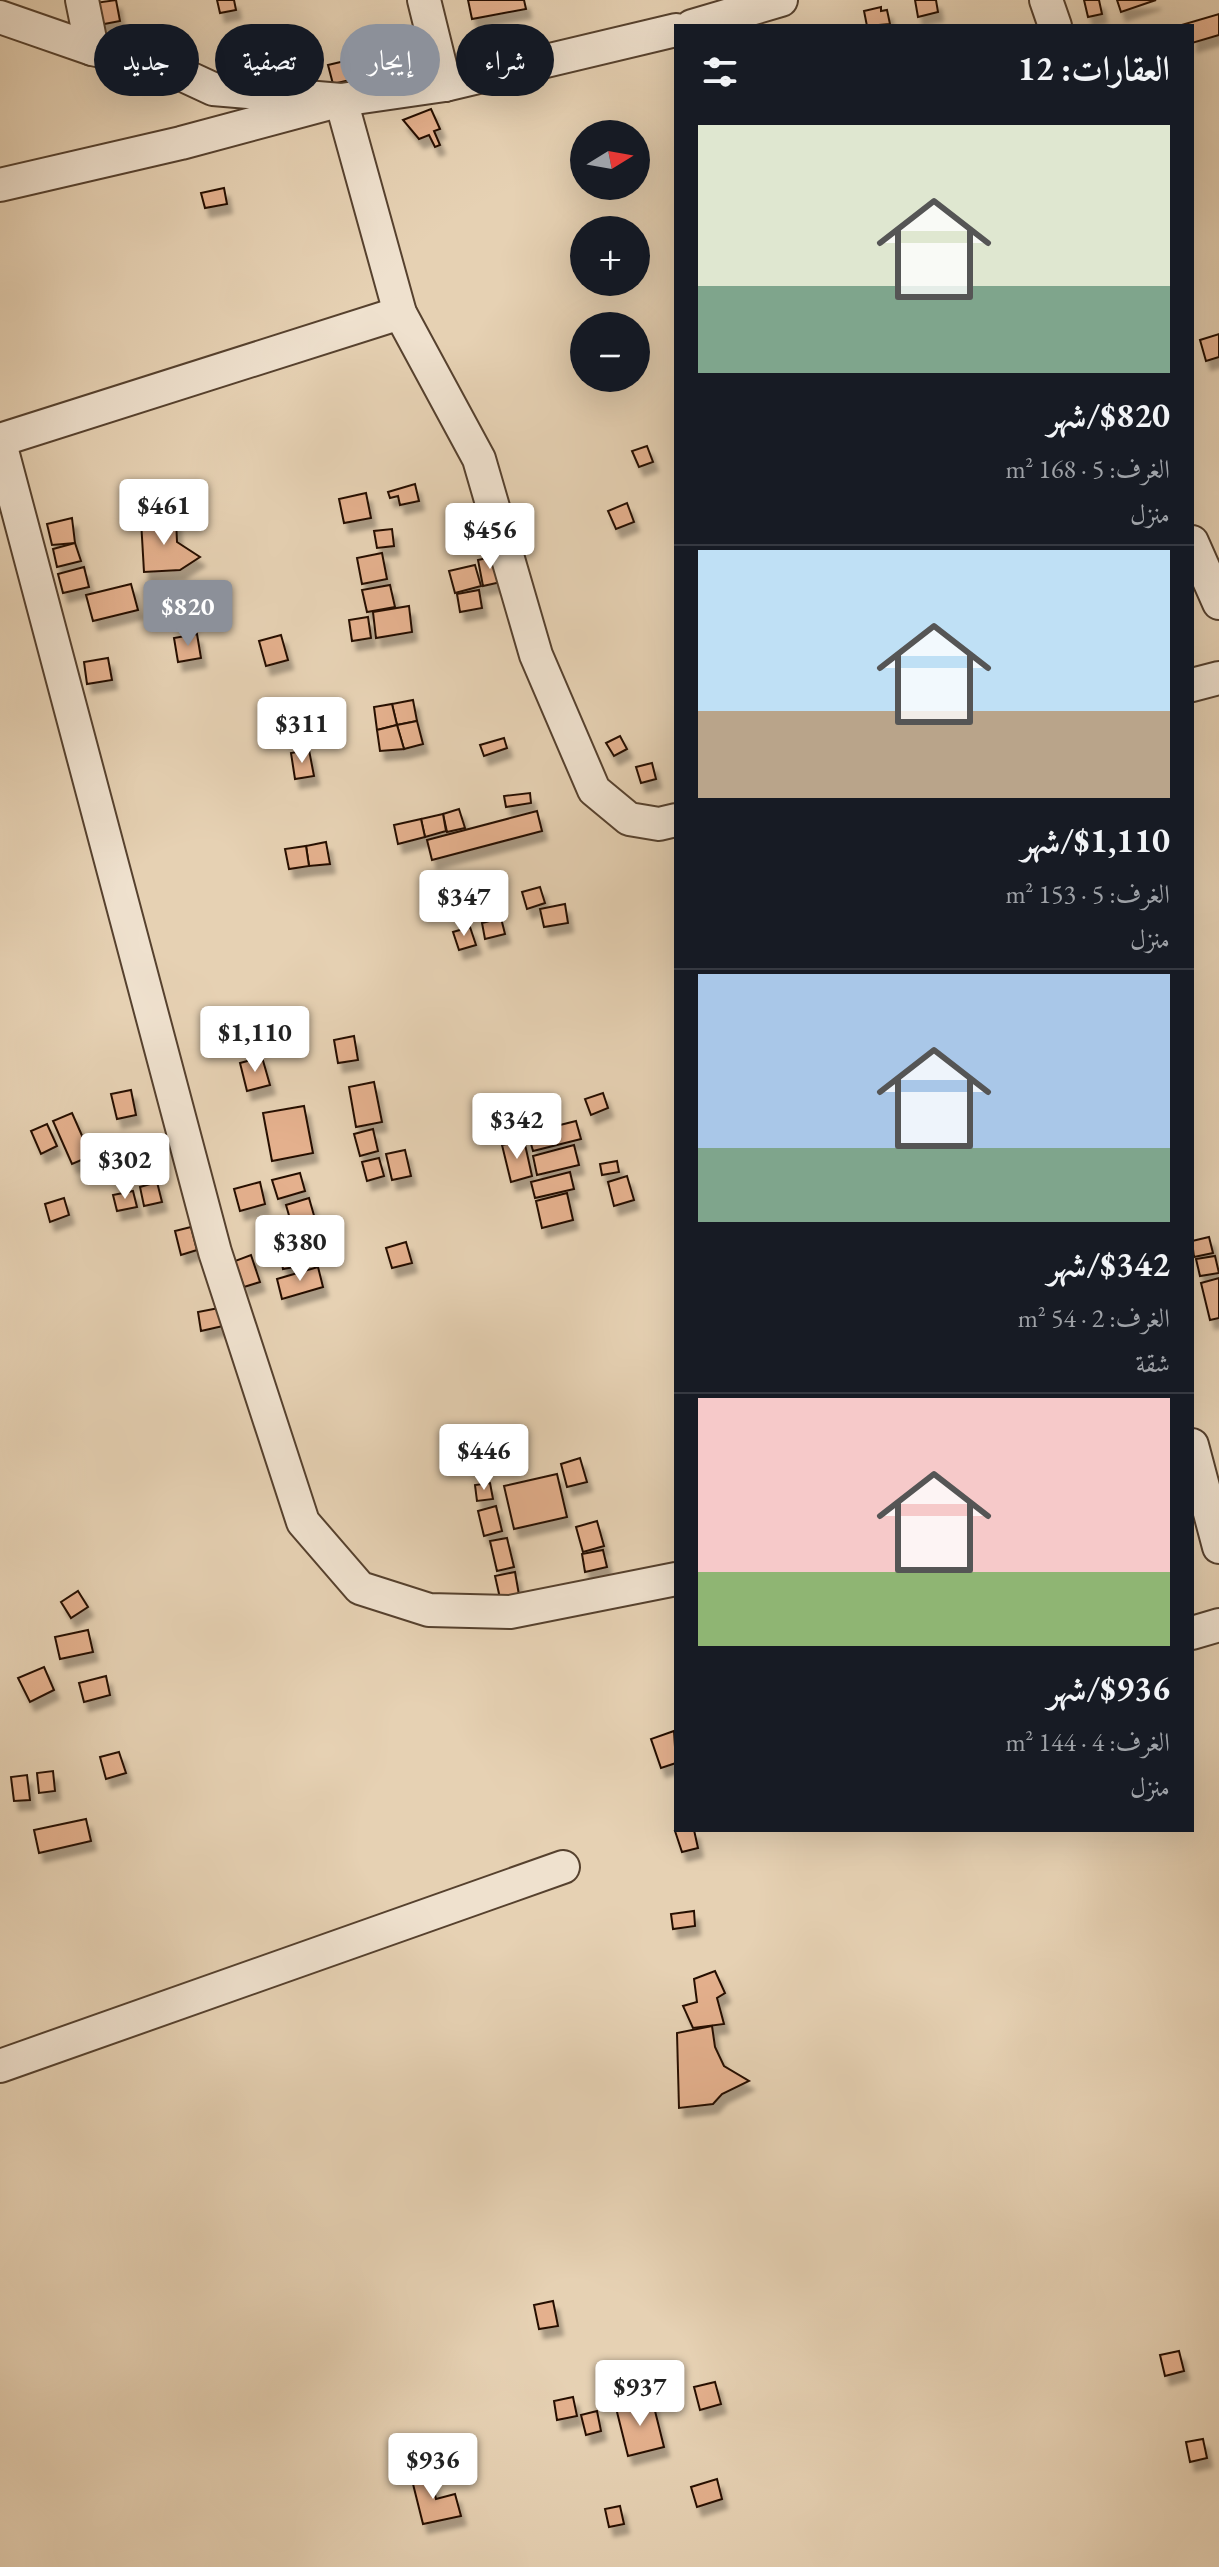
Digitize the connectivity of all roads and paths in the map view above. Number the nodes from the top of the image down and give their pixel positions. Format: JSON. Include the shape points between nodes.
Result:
{"nodes":[{"id":1,"x":82,"y":0,"type":"edge"},
{"id":2,"x":424,"y":0,"type":"edge"},
{"id":3,"x":781,"y":0,"type":"edge"},
{"id":4,"x":1046,"y":0,"type":"edge"},
{"id":5,"x":724,"y":9,"type":"edge"},
{"id":6,"x":0,"y":17,"type":"edge"},
{"id":7,"x":696,"y":24,"type":"edge"},
{"id":8,"x":1054,"y":24,"type":"edge"},
{"id":9,"x":674,"y":30,"type":"edge"},
{"id":10,"x":92,"y":49,"type":"junction"},
{"id":11,"x":445,"y":85,"type":"junction"},
{"id":12,"x":341,"y":100,"type":"junction"},
{"id":13,"x":0,"y":185,"type":"edge"},
{"id":14,"x":400,"y":313,"type":"junction"},
{"id":15,"x":0,"y":442,"type":"edge"},
{"id":16,"x":1194,"y":547,"type":"edge"},
{"id":17,"x":1219,"y":603,"type":"edge"},
{"id":18,"x":1219,"y":678,"type":"edge"},
{"id":19,"x":1194,"y":684,"type":"edge"},
{"id":20,"x":674,"y":820,"type":"edge"},
{"id":21,"x":1194,"y":1453,"type":"edge"},
{"id":22,"x":1219,"y":1547,"type":"edge"},
{"id":23,"x":674,"y":1579,"type":"edge"},
{"id":24,"x":1219,"y":1625,"type":"edge"},
{"id":25,"x":1194,"y":1632,"type":"edge"},
{"id":26,"x":563,"y":1867,"type":"dead end"},
{"id":27,"x":0,"y":2066,"type":"edge"}],
"edges":[{"from":1,"to":10,"type":"street"},
{"from":2,"to":11,"type":"street"},
{"from":3,"to":5,"type":"street"},
{"from":4,"to":8,"type":"street"},
{"from":5,"to":7,"type":"street"},
{"from":6,"to":10,"type":"street"},
{"from":9,"to":11,"type":"street"},
{"from":10,"to":12,"type":"street","via":[[157,63],[213,89]]},
{"from":11,"to":12,"type":"street"},
{"from":12,"to":13,"type":"street"},
{"from":12,"to":14,"type":"street"},
{"from":14,"to":15,"type":"street"},
{"from":14,"to":20,"type":"street","via":[[479,459],[536,655],[594,790],[629,819],[659,824]]},
{"from":15,"to":23,"type":"street","via":[[215,1252],[303,1522],[360,1588],[429,1610],[510,1612]]},
{"from":16,"to":17,"type":"street"},
{"from":18,"to":19,"type":"street"},
{"from":21,"to":22,"type":"street"},
{"from":24,"to":25,"type":"street"},
{"from":26,"to":27,"type":"street"}]}
